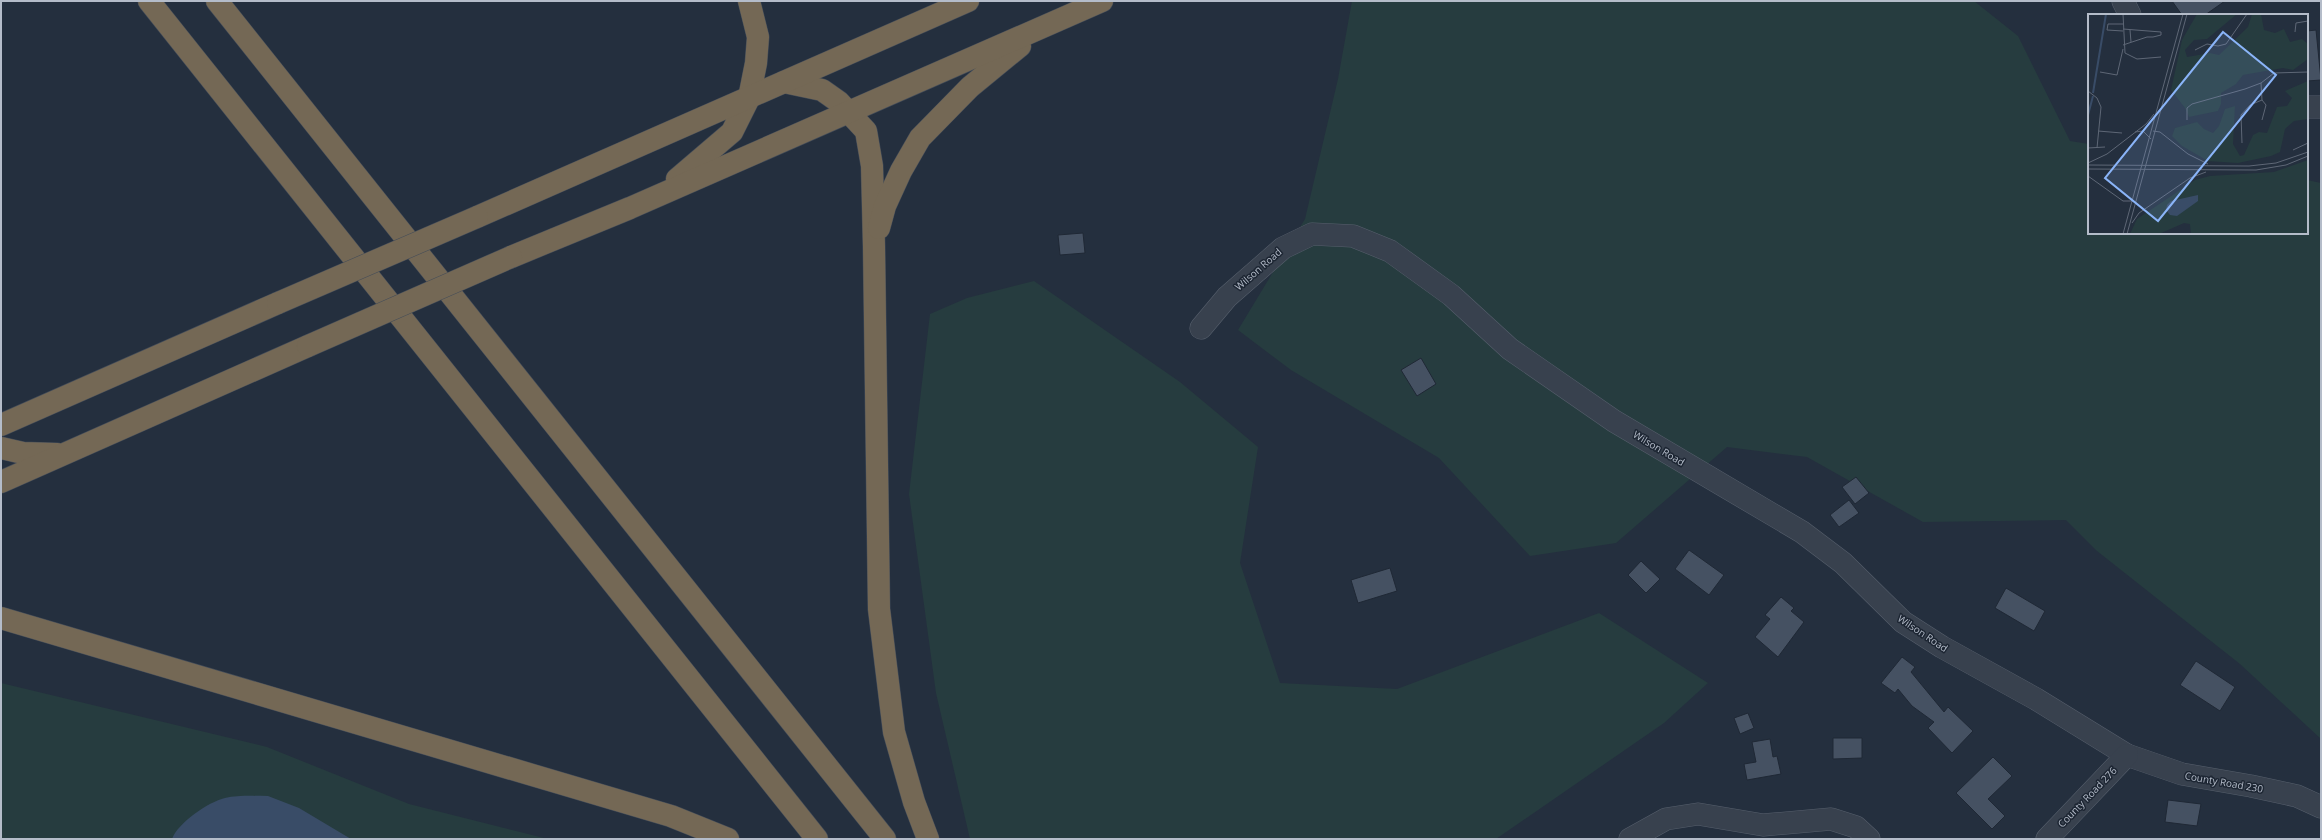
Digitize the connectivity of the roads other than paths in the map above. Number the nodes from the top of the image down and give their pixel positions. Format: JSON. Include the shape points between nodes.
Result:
{"nodes":[{"id":1,"x":149,"y":1,"type":"edge"},
{"id":2,"x":217,"y":1,"type":"edge"},
{"id":3,"x":749,"y":1,"type":"edge"},
{"id":4,"x":968,"y":1,"type":"edge"},
{"id":5,"x":1102,"y":1,"type":"edge"},
{"id":6,"x":2123,"y":1,"type":"edge"},
{"id":7,"x":2130,"y":14,"type":"edge"},
{"id":8,"x":1050,"y":24,"type":"junction"},
{"id":9,"x":784,"y":82,"type":"junction"},
{"id":10,"x":750,"y":98,"type":"junction"},
{"id":11,"x":2308,"y":107,"type":"edge"},
{"id":12,"x":2321,"y":107,"type":"edge"},
{"id":13,"x":849,"y":112,"type":"junction"},
{"id":14,"x":630,"y":208,"type":"junction"},
{"id":15,"x":874,"y":247,"type":"junction"},
{"id":16,"x":1201,"y":328,"type":"dead end"},
{"id":17,"x":6,"y":425,"type":"edge"},
{"id":18,"x":1,"y":448,"type":"edge"},
{"id":19,"x":63,"y":454,"type":"junction"},
{"id":20,"x":1,"y":482,"type":"edge"},
{"id":21,"x":5,"y":617,"type":"edge"},
{"id":22,"x":2127,"y":755,"type":"junction"},
{"id":23,"x":2321,"y":807,"type":"edge"},
{"id":24,"x":728,"y":839,"type":"edge"},
{"id":25,"x":817,"y":839,"type":"edge"},
{"id":26,"x":884,"y":839,"type":"edge"},
{"id":27,"x":928,"y":839,"type":"edge"},
{"id":28,"x":1630,"y":839,"type":"edge"},
{"id":29,"x":1869,"y":839,"type":"edge"},
{"id":30,"x":2047,"y":839,"type":"edge"}],
"edges":[{"from":1,"to":25,"type":"highway"},
{"from":2,"to":26,"type":"highway"},
{"from":3,"to":10,"type":"highway","via":[[758,37]]},
{"from":4,"to":9,"type":"highway"},
{"from":5,"to":8,"type":"highway"},
{"from":6,"to":7,"type":"street"},
{"from":8,"to":13,"type":"highway"},
{"from":8,"to":15,"type":"highway","via":[[993,67],[952,103],[920,138],[900,171],[885,206]]},
{"from":9,"to":10,"type":"highway"},
{"from":9,"to":13,"type":"highway","via":[[822,90]]},
{"from":10,"to":14,"type":"highway","via":[[732,132],[714,149],[685,174]]},
{"from":10,"to":17,"type":"highway","bridge":true,"via":[[278,303]]},
{"from":11,"to":12,"type":"street"},
{"from":13,"to":14,"type":"highway"},
{"from":13,"to":15,"type":"highway","via":[[866,131],[872,166]]},
{"from":14,"to":19,"type":"highway","bridge":true,"via":[[511,257]]},
{"from":15,"to":27,"type":"highway","via":[[879,609],[894,732],[914,802]]},
{"from":16,"to":22,"type":"street","name":"Wilson Road","via":[[1227,297],[1283,248],[1312,234],[1353,236],[1390,251],[1451,295],[1510,349],[1614,421],[1802,532],[1843,563],[1903,622]]},
{"from":18,"to":19,"type":"highway","via":[[23,453]]},
{"from":19,"to":20,"type":"highway"},
{"from":21,"to":24,"type":"highway","via":[[671,816]]},
{"from":22,"to":23,"type":"street","name":"County Road 230","via":[[2182,774],[2297,796]]},
{"from":22,"to":30,"type":"street","name":"County Road 276"},
{"from":28,"to":29,"type":"street","via":[[1666,819],[1698,814],[1763,825],[1831,819],[1856,827]]}]}
